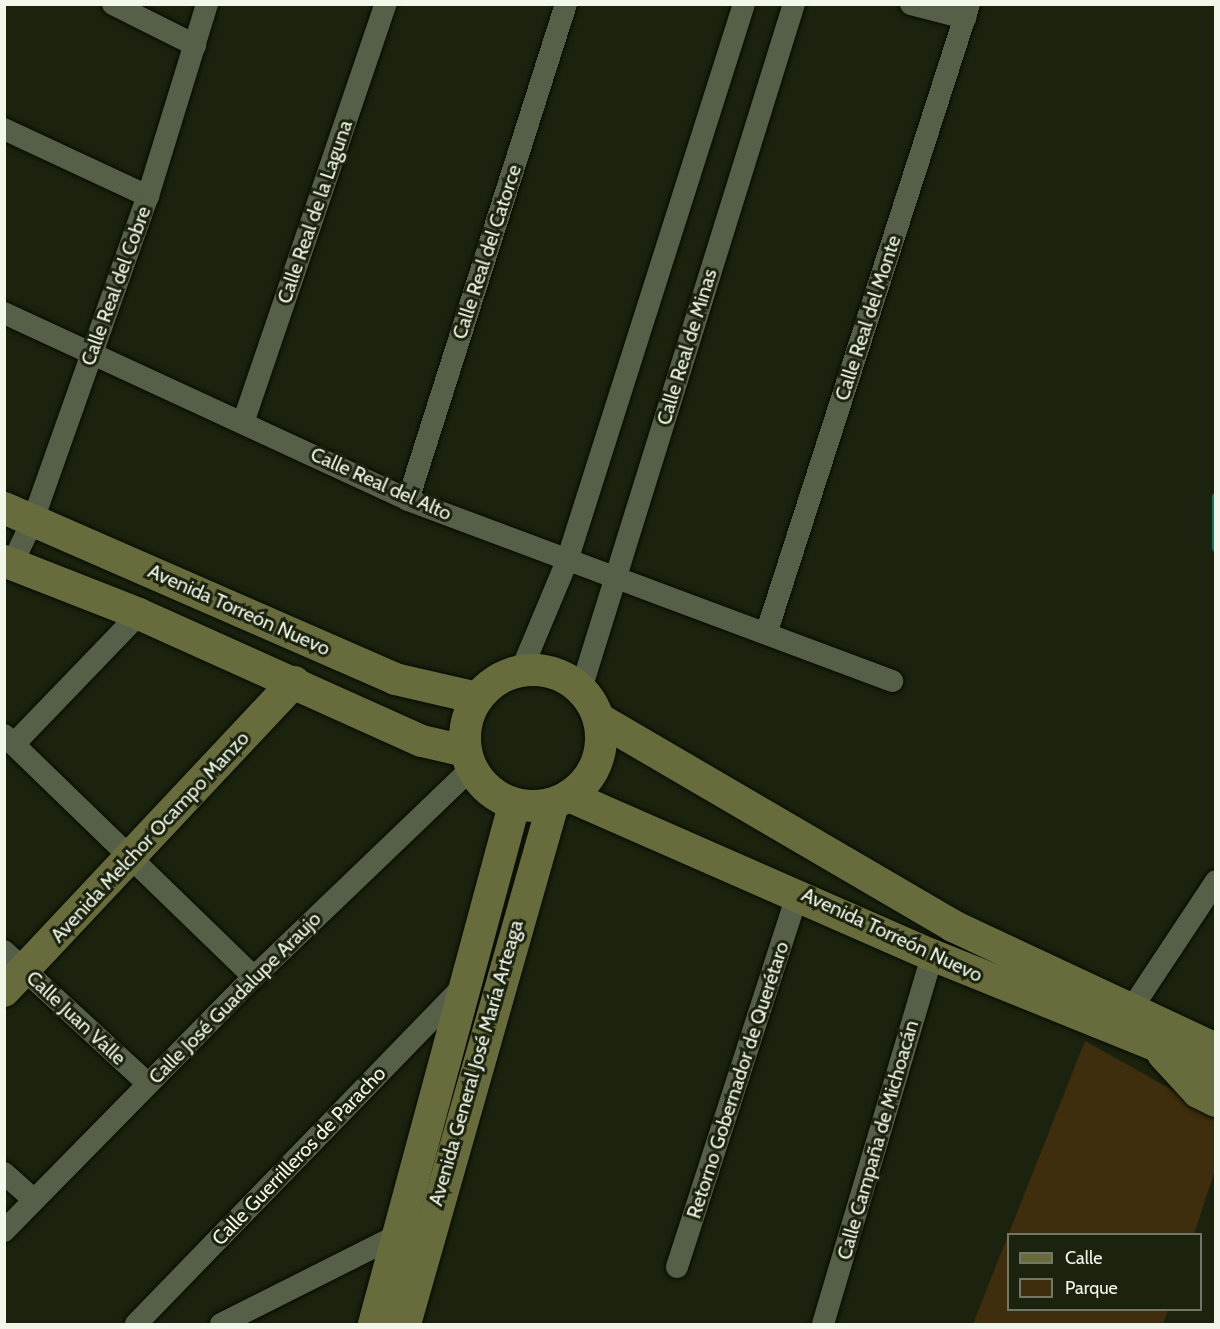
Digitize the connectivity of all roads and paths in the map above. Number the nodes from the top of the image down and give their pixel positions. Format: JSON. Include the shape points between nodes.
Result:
{"nodes":[{"id":1,"x":113,"y":4,"type":"edge"},
{"id":2,"x":207,"y":4,"type":"edge"},
{"id":3,"x":386,"y":4,"type":"edge"},
{"id":4,"x":566,"y":4,"type":"edge"},
{"id":5,"x":744,"y":4,"type":"edge"},
{"id":6,"x":794,"y":4,"type":"edge"},
{"id":7,"x":911,"y":4,"type":"edge"},
{"id":8,"x":967,"y":11,"type":"edge"},
{"id":9,"x":195,"y":45,"type":"junction"},
{"id":10,"x":4,"y":129,"type":"edge"},
{"id":11,"x":148,"y":196,"type":"junction"},
{"id":12,"x":4,"y":314,"type":"edge"},
{"id":13,"x":91,"y":355,"type":"junction"},
{"id":14,"x":244,"y":420,"type":"junction"},
{"id":15,"x":408,"y":500,"type":"junction"},
{"id":16,"x":14,"y":516,"type":"edge"},
{"id":17,"x":567,"y":561,"type":"junction"},
{"id":18,"x":8,"y":562,"type":"edge"},
{"id":19,"x":616,"y":577,"type":"junction"},
{"id":20,"x":139,"y":614,"type":"junction"},
{"id":21,"x":767,"y":631,"type":"junction"},
{"id":22,"x":521,"y":670,"type":"junction"},
{"id":23,"x":892,"y":681,"type":"dead end"},
{"id":24,"x":294,"y":682,"type":"junction"},
{"id":25,"x":581,"y":690,"type":"junction"},
{"id":26,"x":477,"y":698,"type":"junction"},
{"id":27,"x":598,"y":719,"type":"junction"},
{"id":28,"x":9,"y":740,"type":"edge"},
{"id":29,"x":468,"y":760,"type":"junction"},
{"id":30,"x":561,"y":800,"type":"junction"},
{"id":31,"x":514,"y":804,"type":"junction"},
{"id":32,"x":131,"y":858,"type":"junction"},
{"id":33,"x":1215,"y":881,"type":"edge"},
{"id":34,"x":798,"y":892,"type":"junction"},
{"id":35,"x":932,"y":955,"type":"junction"},
{"id":36,"x":11,"y":971,"type":"edge"},
{"id":37,"x":254,"y":977,"type":"junction"},
{"id":38,"x":463,"y":987,"type":"junction"},
{"id":39,"x":1132,"y":1008,"type":"junction"},
{"id":40,"x":1215,"y":1028,"type":"edge"},
{"id":41,"x":1165,"y":1039,"type":"junction"},
{"id":42,"x":1215,"y":1049,"type":"edge"},
{"id":43,"x":1215,"y":1070,"type":"edge"},
{"id":44,"x":148,"y":1084,"type":"junction"},
{"id":45,"x":1215,"y":1101,"type":"edge"},
{"id":46,"x":4,"y":1173,"type":"edge"},
{"id":47,"x":34,"y":1200,"type":"junction"},
{"id":48,"x":415,"y":1229,"type":"junction"},
{"id":49,"x":4,"y":1231,"type":"edge"},
{"id":50,"x":677,"y":1267,"type":"dead end"},
{"id":51,"x":136,"y":1324,"type":"edge"},
{"id":52,"x":221,"y":1324,"type":"edge"},
{"id":53,"x":374,"y":1324,"type":"edge"},
{"id":54,"x":405,"y":1324,"type":"edge"},
{"id":55,"x":823,"y":1324,"type":"edge"}],
"edges":[{"from":1,"to":9,"type":"street"},
{"from":2,"to":9,"type":"street","name":"Calle Real del Cobre"},
{"from":3,"to":14,"type":"street","name":"Calle Real de la Laguna"},
{"from":4,"to":15,"type":"street","name":"Calle Real del Catorce"},
{"from":5,"to":17,"type":"street"},
{"from":6,"to":19,"type":"street","name":"Calle Real de Minas"},
{"from":7,"to":8,"type":"street"},
{"from":8,"to":21,"type":"street","name":"Calle Real del Monte"},
{"from":9,"to":11,"type":"street","name":"Calle Real del Cobre"},
{"from":10,"to":11,"type":"street"},
{"from":11,"to":13,"type":"street","name":"Calle Real del Cobre"},
{"from":12,"to":13,"type":"street","name":"Calle Real del Alto"},
{"from":13,"to":14,"type":"street","name":"Calle Real del Alto"},
{"from":13,"to":16,"type":"street","name":"Calle Real del Cobre"},
{"from":14,"to":15,"type":"street","name":"Calle Real del Alto"},
{"from":15,"to":17,"type":"street","name":"Calle Real del Alto"},
{"from":16,"to":18,"type":"street","name":"Calle Real del Cobre"},
{"from":16,"to":26,"type":"main road","name":"Avenida Torreón Nuevo","via":[[395,679]]},
{"from":17,"to":19,"type":"street","name":"Calle Real del Alto"},
{"from":17,"to":22,"type":"street"},
{"from":18,"to":20,"type":"main road"},
{"from":19,"to":21,"type":"street","name":"Calle Real del Alto"},
{"from":19,"to":25,"type":"street","name":"Calle Real de Minas"},
{"from":20,"to":24,"type":"main road"},
{"from":20,"to":28,"type":"street"},
{"from":21,"to":23,"type":"street","name":"Calle Real del Alto"},
{"from":22,"to":25,"type":"main road","via":[[554,673]]},
{"from":22,"to":26,"type":"main road","via":[[490,685]]},
{"from":24,"to":29,"type":"main road"},
{"from":24,"to":32,"type":"main road","name":"Avenida Melchor Ocampo Manzo"},
{"from":25,"to":27,"type":"main road"},
{"from":26,"to":29,"type":"main road","via":[[466,723]]},
{"from":27,"to":30,"type":"main road","via":[[600,754],[583,785]]},
{"from":27,"to":39,"type":"main road","name":"Avenida Torreón Nuevo","via":[[953,926]]},
{"from":28,"to":32,"type":"street"},
{"from":29,"to":31,"type":"main road","via":[[496,797]]},
{"from":29,"to":37,"type":"street","name":"Calle José Guadalupe Araujo"},
{"from":30,"to":31,"type":"main road"},
{"from":30,"to":34,"type":"main road","name":"Avenida Torreón Nuevo"},
{"from":30,"to":48,"type":"main road","name":"Avenida General José María Arteaga"},
{"from":31,"to":38,"type":"main road","name":"Avenida General José María Arteaga"},
{"from":32,"to":36,"type":"main road","name":"Avenida Melchor Ocampo Manzo"},
{"from":32,"to":37,"type":"street"},
{"from":33,"to":39,"type":"street"},
{"from":34,"to":35,"type":"main road","name":"Avenida Torreón Nuevo"},
{"from":34,"to":50,"type":"street","name":"Retorno Gobernador de Querétaro"},
{"from":35,"to":41,"type":"main road","name":"Avenida Torreón Nuevo"},
{"from":35,"to":55,"type":"street","name":"Calle Campaña de Michoacán"},
{"from":36,"to":44,"type":"street","name":"Calle Juan Valle"},
{"from":37,"to":44,"type":"street","name":"Calle José Guadalupe Araujo"},
{"from":38,"to":48,"type":"main road","name":"Avenida General José María Arteaga"},
{"from":38,"to":51,"type":"street","name":"Calle Guerrilleros de Paracho"},
{"from":39,"to":41,"type":"main road","name":"Avenida Torreón Nuevo"},
{"from":40,"to":41,"type":"main road"},
{"from":41,"to":42,"type":"main road","name":"Avenida Torreón Nuevo"},
{"from":41,"to":43,"type":"main road","name":"Avenida Torreón Nuevo"},
{"from":41,"to":45,"type":"main road","via":[[1198,1092]]},
{"from":44,"to":47,"type":"street","name":"Calle José Guadalupe Araujo"},
{"from":46,"to":47,"type":"street"},
{"from":47,"to":49,"type":"street","name":"Calle José Guadalupe Araujo"},
{"from":48,"to":52,"type":"street"},
{"from":48,"to":53,"type":"main road","name":"Avenida General José María Arteaga"},
{"from":48,"to":54,"type":"main road","name":"Avenida General José María Arteaga"}]}
